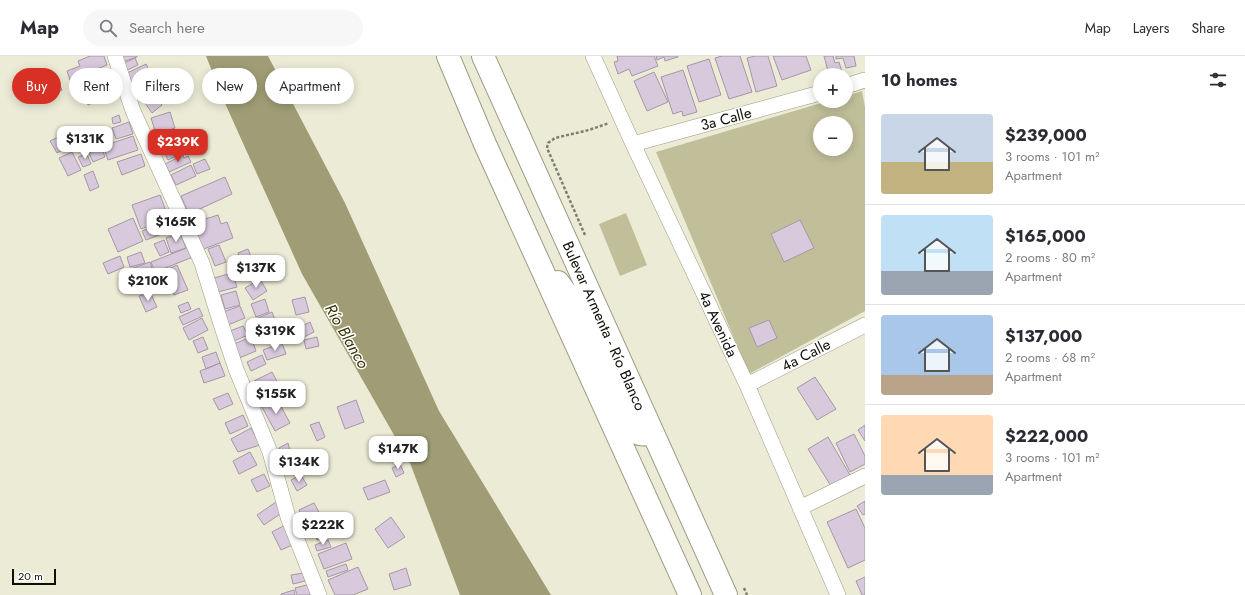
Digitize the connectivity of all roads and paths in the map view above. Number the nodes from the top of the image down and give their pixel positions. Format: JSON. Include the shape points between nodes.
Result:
{"nodes":[{"id":1,"x":115,"y":56,"type":"edge"},
{"id":2,"x":448,"y":56,"type":"edge"},
{"id":3,"x":483,"y":56,"type":"edge"},
{"id":4,"x":593,"y":56,"type":"edge"},
{"id":5,"x":865,"y":80,"type":"edge"},
{"id":6,"x":853,"y":84,"type":"edge"},
{"id":7,"x":813,"y":95,"type":"edge"},
{"id":8,"x":622,"y":118,"type":"junction"},
{"id":9,"x":633,"y":144,"type":"junction"},
{"id":10,"x":587,"y":238,"type":"dead end"},
{"id":11,"x":537,"y":259,"type":"junction"},
{"id":12,"x":865,"y":324,"type":"edge"},
{"id":13,"x":747,"y":385,"type":"junction"},
{"id":14,"x":652,"y":432,"type":"junction"},
{"id":15,"x":865,"y":476,"type":"edge"},
{"id":16,"x":800,"y":508,"type":"junction"},
{"id":17,"x":733,"y":588,"type":"edge"},
{"id":18,"x":319,"y":595,"type":"edge"},
{"id":19,"x":690,"y":595,"type":"edge"},
{"id":20,"x":747,"y":595,"type":"edge"},
{"id":21,"x":838,"y":595,"type":"edge"}],
"edges":[{"from":1,"to":18,"type":"street","via":[[133,111],[202,263],[236,369],[270,452],[288,517]]},
{"from":2,"to":11,"type":"main road"},
{"from":3,"to":14,"type":"main road","name":"Bulevar Armenta - Río Blanco"},
{"from":4,"to":8,"type":"street","name":"4a Avenida"},
{"from":5,"to":6,"type":"street"},
{"from":7,"to":9,"type":"street","name":"3a Calle"},
{"from":8,"to":9,"type":"street","name":"4a Avenida"},
{"from":8,"to":10,"type":"path","via":[[589,130],[555,138],[548,143],[548,152]]},
{"from":9,"to":13,"type":"street","name":"4a Avenida"},
{"from":11,"to":14,"type":"main road","via":[[582,315],[632,430],[644,435]]},
{"from":11,"to":19,"type":"main road"},
{"from":12,"to":13,"type":"street","name":"4a Calle"},
{"from":13,"to":16,"type":"street","name":"4a Avenida"},
{"from":14,"to":17,"type":"main road","name":"Bulevar Armenta - Río Blanco"},
{"from":15,"to":16,"type":"street"},
{"from":16,"to":21,"type":"street","name":"4a Avenida"},
{"from":17,"to":20,"type":"path"}]}
